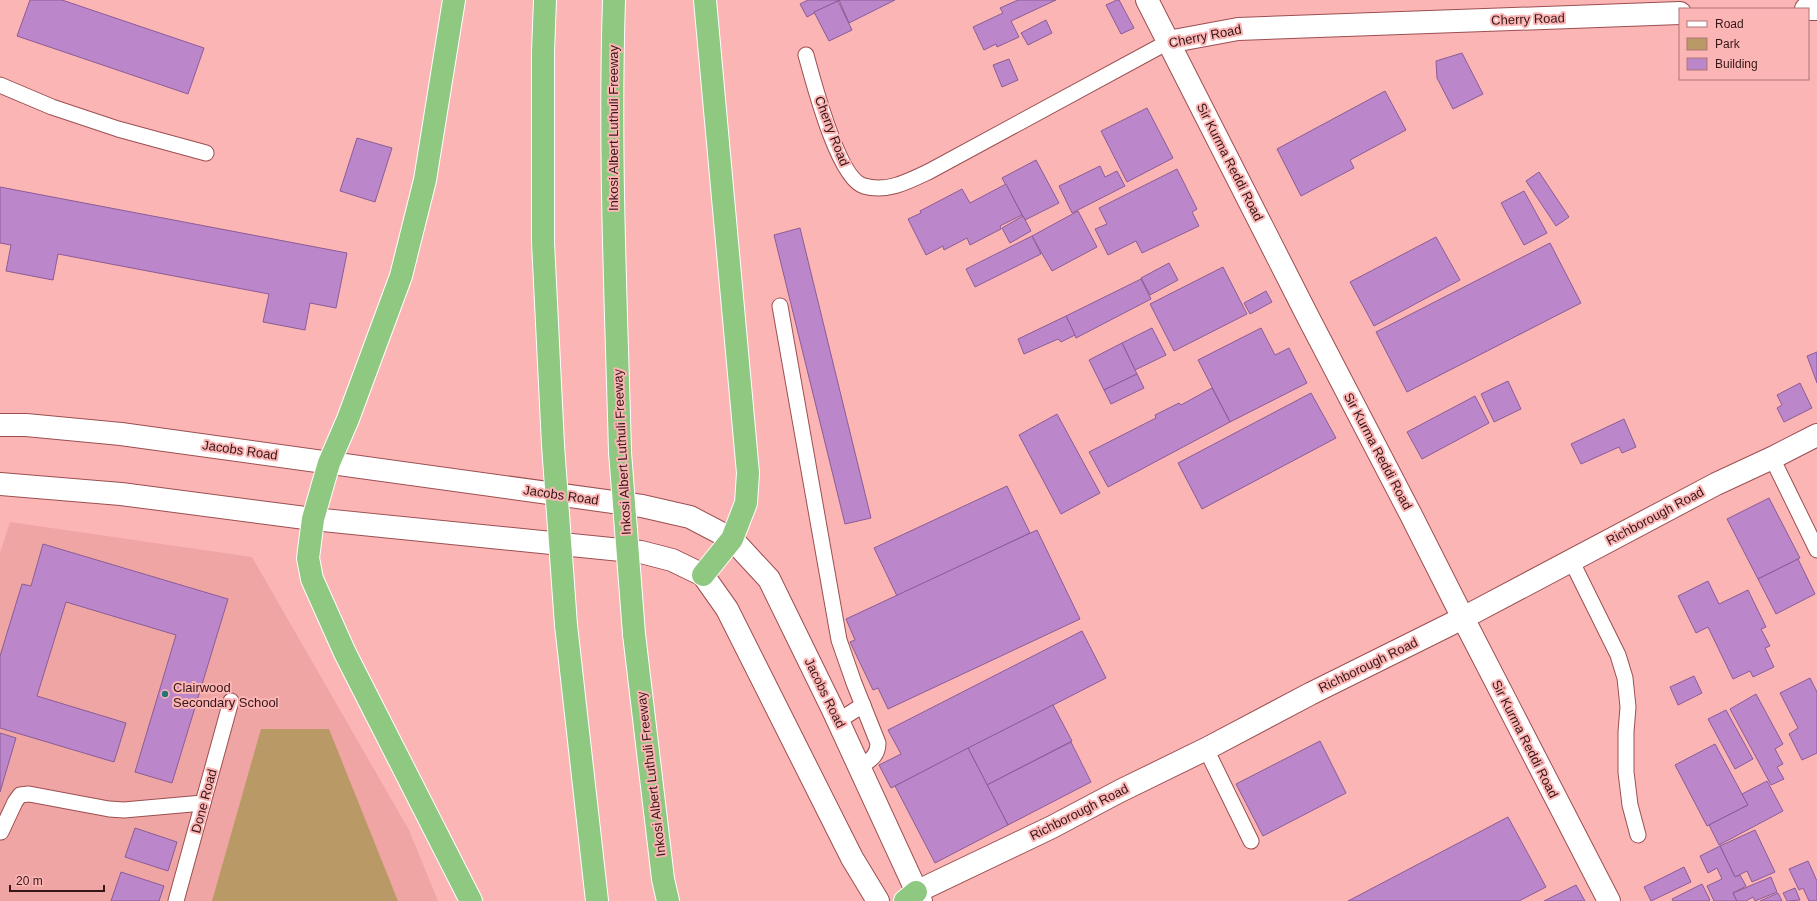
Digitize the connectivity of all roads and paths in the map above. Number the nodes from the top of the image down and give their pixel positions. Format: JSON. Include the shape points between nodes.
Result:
{"nodes":[{"id":1,"x":454,"y":0,"type":"edge"},
{"id":2,"x":545,"y":0,"type":"edge"},
{"id":3,"x":614,"y":0,"type":"edge"},
{"id":4,"x":705,"y":0,"type":"edge"},
{"id":5,"x":1147,"y":0,"type":"edge"},
{"id":6,"x":1679,"y":13,"type":"edge"},
{"id":7,"x":1168,"y":42,"type":"junction"},
{"id":8,"x":806,"y":54,"type":"dead end"},
{"id":9,"x":0,"y":85,"type":"edge"},
{"id":10,"x":206,"y":153,"type":"dead end"},
{"id":11,"x":780,"y":306,"type":"dead end"},
{"id":12,"x":0,"y":425,"type":"edge"},
{"id":13,"x":1817,"y":434,"type":"edge"},
{"id":14,"x":1772,"y":458,"type":"junction"},
{"id":15,"x":329,"y":463,"type":"junction"},
{"id":16,"x":0,"y":484,"type":"edge"},
{"id":17,"x":313,"y":519,"type":"junction"},
{"id":18,"x":732,"y":538,"type":"junction"},
{"id":19,"x":1817,"y":550,"type":"edge"},
{"id":20,"x":1571,"y":560,"type":"junction"},
{"id":21,"x":703,"y":575,"type":"junction"},
{"id":22,"x":1463,"y":618,"type":"junction"},
{"id":23,"x":231,"y":701,"type":"dead end"},
{"id":24,"x":863,"y":704,"type":"junction"},
{"id":25,"x":838,"y":721,"type":"junction"},
{"id":26,"x":1206,"y":749,"type":"junction"},
{"id":27,"x":860,"y":767,"type":"junction"},
{"id":28,"x":203,"y":803,"type":"junction"},
{"id":29,"x":1,"y":832,"type":"edge"},
{"id":30,"x":1638,"y":835,"type":"dead end"},
{"id":31,"x":1251,"y":842,"type":"dead end"},
{"id":32,"x":914,"y":898,"type":"edge"},
{"id":33,"x":176,"y":901,"type":"edge"},
{"id":34,"x":471,"y":901,"type":"edge"},
{"id":35,"x":597,"y":901,"type":"edge"},
{"id":36,"x":668,"y":901,"type":"edge"},
{"id":37,"x":878,"y":901,"type":"edge"},
{"id":38,"x":1609,"y":901,"type":"edge"}],
"edges":[{"from":1,"to":15,"type":"highway","via":[[425,180],[401,276],[351,412]]},
{"from":2,"to":35,"type":"highway","bridge":true,"via":[[543,242],[553,445],[566,625]]},
{"from":3,"to":36,"type":"highway","name":"Inkosi Albert Luthuli Freeway","bridge":true,"via":[[614,243],[620,452],[634,634],[663,879]]},
{"from":4,"to":18,"type":"highway","via":[[748,473],[746,503]]},
{"from":5,"to":7,"type":"street","name":"Sir Kurma Reddi Road"},
{"from":6,"to":7,"type":"street","name":"Cherry Road","via":[[1238,29]]},
{"from":7,"to":8,"type":"lane","name":"Cherry Road","via":[[930,171],[901,184],[880,189],[862,186],[848,173],[822,110]]},
{"from":7,"to":22,"type":"street","name":"Sir Kurma Reddi Road"},
{"from":9,"to":10,"type":"lane","via":[[52,107],[118,129]]},
{"from":11,"to":24,"type":"lane","via":[[839,640]]},
{"from":12,"to":15,"type":"street","name":"Jacobs Road","via":[[121,434]]},
{"from":13,"to":14,"type":"street","name":"Richborough Road"},
{"from":14,"to":19,"type":"lane"},
{"from":14,"to":20,"type":"street","name":"Richborough Road","via":[[1716,484]]},
{"from":15,"to":17,"type":"highway"},
{"from":15,"to":18,"type":"street","name":"Jacobs Road","via":[[642,506],[690,517]]},
{"from":16,"to":17,"type":"street","via":[[121,494]]},
{"from":17,"to":21,"type":"street","via":[[641,552],[672,560]]},
{"from":17,"to":34,"type":"highway","via":[[308,558],[312,579],[345,653]]},
{"from":18,"to":21,"type":"highway"},
{"from":18,"to":25,"type":"street","name":"Jacobs Road","via":[[769,579]]},
{"from":20,"to":22,"type":"street","name":"Richborough Road"},
{"from":20,"to":30,"type":"lane","via":[[1618,655],[1625,678],[1628,707],[1626,772],[1630,805]]},
{"from":21,"to":37,"type":"street","via":[[727,608],[852,858]]},
{"from":22,"to":26,"type":"street","name":"Richborough Road"},
{"from":22,"to":38,"type":"street","name":"Sir Kurma Reddi Road"},
{"from":23,"to":28,"type":"lane","name":"Done Road"},
{"from":24,"to":25,"type":"lane"},
{"from":24,"to":27,"type":"lane","via":[[876,734],[878,751]]},
{"from":25,"to":27,"type":"street","name":"Jacobs Road"},
{"from":26,"to":31,"type":"lane"},
{"from":26,"to":32,"type":"street","name":"Richborough Road"},
{"from":27,"to":32,"type":"street","name":"Jacobs Road"},
{"from":28,"to":29,"type":"lane","via":[[124,810],[29,794],[20,795]]},
{"from":28,"to":33,"type":"lane","name":"Done Road"}]}
